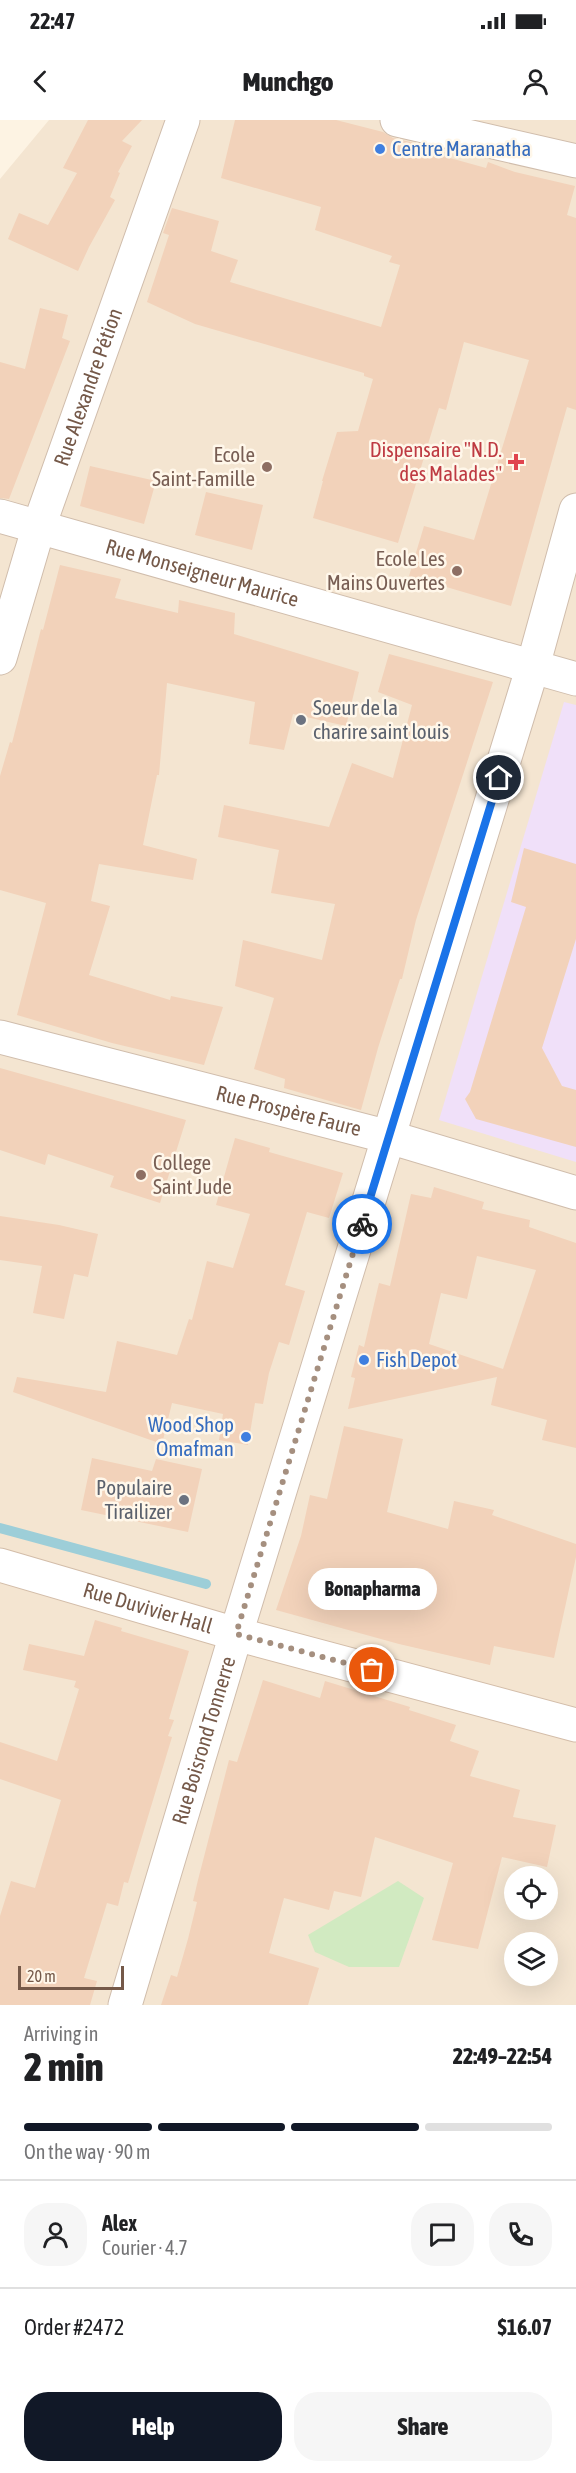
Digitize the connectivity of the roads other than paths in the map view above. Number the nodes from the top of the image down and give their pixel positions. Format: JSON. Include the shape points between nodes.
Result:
{"nodes":[{"id":1,"x":183,"y":120,"type":"edge"},
{"id":2,"x":397,"y":120,"type":"edge"},
{"id":3,"x":576,"y":161,"type":"edge"},
{"id":4,"x":576,"y":510,"type":"edge"},
{"id":5,"x":0,"y":516,"type":"edge"},
{"id":6,"x":39,"y":526,"type":"junction"},
{"id":7,"x":0,"y":658,"type":"edge"},
{"id":8,"x":533,"y":666,"type":"junction"},
{"id":9,"x":576,"y":679,"type":"edge"},
{"id":10,"x":0,"y":1037,"type":"edge"},
{"id":11,"x":389,"y":1137,"type":"junction"},
{"id":12,"x":576,"y":1193,"type":"edge"},
{"id":13,"x":0,"y":1565,"type":"edge"},
{"id":14,"x":236,"y":1634,"type":"junction"},
{"id":15,"x":576,"y":1725,"type":"edge"},
{"id":16,"x":125,"y":2005,"type":"edge"}],
"edges":[{"from":1,"to":6,"type":"street","name":"Rue Alexandre Pétion"},
{"from":2,"to":3,"type":"street"},
{"from":4,"to":8,"type":"street","name":"Rue Boisrond Tonnerre"},
{"from":5,"to":6,"type":"street","name":"Rue Monseigneur Maurice"},
{"from":6,"to":7,"type":"street","name":"Rue Alexandre Pétion"},
{"from":6,"to":8,"type":"street","name":"Rue Monseigneur Maurice"},
{"from":8,"to":9,"type":"street","name":"Rue Monseigneur Maurice"},
{"from":8,"to":11,"type":"street","name":"Rue Boisrond Tonnerre"},
{"from":10,"to":11,"type":"street","name":"Rue Prospère Faure"},
{"from":11,"to":12,"type":"street","name":"Rue Prospère Faure"},
{"from":11,"to":14,"type":"street","name":"Rue Boisrond Tonnerre"},
{"from":13,"to":14,"type":"street","name":"Rue Duvivier Hall"},
{"from":14,"to":15,"type":"street","name":"Rue Duvivier Hall"},
{"from":14,"to":16,"type":"street","name":"Rue Boisrond Tonnerre"}]}
